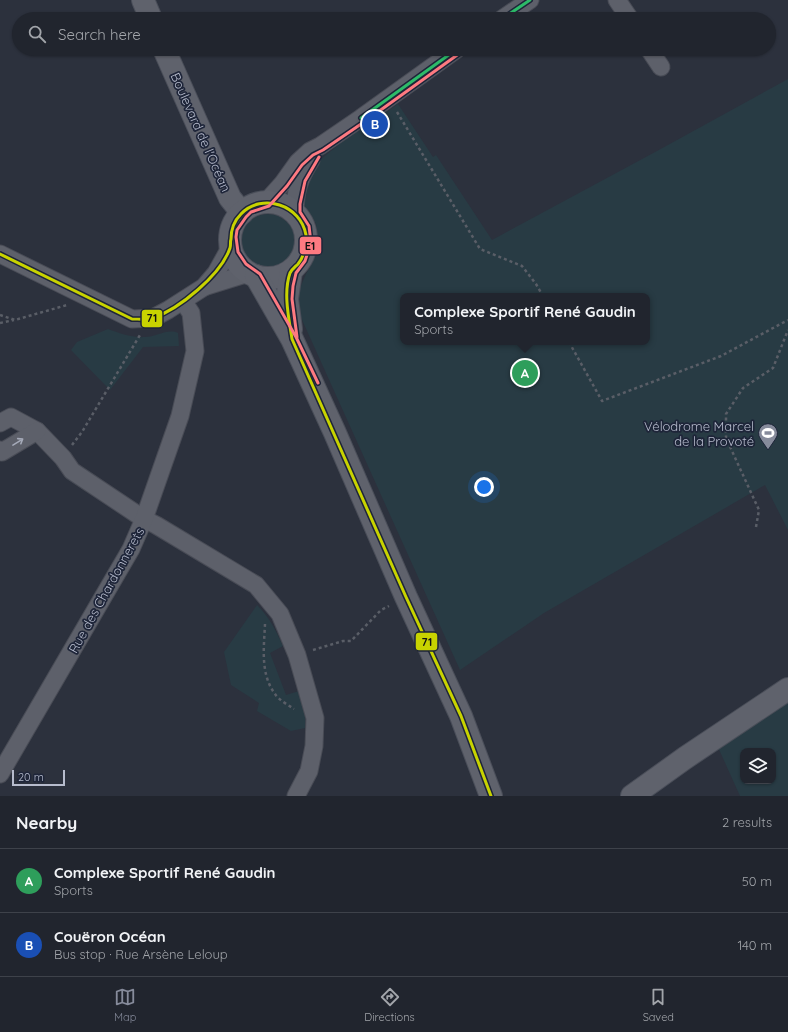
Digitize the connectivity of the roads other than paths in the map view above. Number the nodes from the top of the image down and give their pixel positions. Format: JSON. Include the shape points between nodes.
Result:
{"nodes":[{"id":1,"x":142,"y":0,"type":"edge"},
{"id":2,"x":530,"y":0,"type":"edge"},
{"id":3,"x":617,"y":0,"type":"edge"},
{"id":4,"x":148,"y":12,"type":"edge"},
{"id":5,"x":512,"y":12,"type":"edge"},
{"id":6,"x":625,"y":12,"type":"edge"},
{"id":7,"x":167,"y":56,"type":"edge"},
{"id":8,"x":447,"y":56,"type":"edge"},
{"id":9,"x":654,"y":56,"type":"edge"},
{"id":10,"x":661,"y":66,"type":"dead end"},
{"id":11,"x":320,"y":146,"type":"junction"},
{"id":12,"x":266,"y":202,"type":"junction"},
{"id":13,"x":242,"y":213,"type":"junction"},
{"id":14,"x":295,"y":213,"type":"junction"},
{"id":15,"x":231,"y":246,"type":"junction"},
{"id":16,"x":0,"y":254,"type":"edge"},
{"id":17,"x":291,"y":271,"type":"junction"},
{"id":18,"x":253,"y":275,"type":"junction"},
{"id":19,"x":204,"y":287,"type":"junction"},
{"id":20,"x":183,"y":301,"type":"junction"},
{"id":21,"x":292,"y":339,"type":"junction"},
{"id":22,"x":0,"y":423,"type":"edge"},
{"id":23,"x":37,"y":431,"type":"junction"},
{"id":24,"x":0,"y":450,"type":"edge"},
{"id":25,"x":144,"y":519,"type":"junction"},
{"id":26,"x":788,"y":689,"type":"edge"},
{"id":27,"x":0,"y":774,"type":"edge"},
{"id":28,"x":296,"y":796,"type":"edge"},
{"id":29,"x":491,"y":796,"type":"edge"},
{"id":30,"x":632,"y":796,"type":"edge"}],
"edges":[{"from":1,"to":4,"type":"main road"},
{"from":2,"to":5,"type":"street"},
{"from":3,"to":6,"type":"street"},
{"from":7,"to":13,"type":"main road","name":"Boulevard de l'Océan","via":[[230,198]]},
{"from":8,"to":11,"type":"street"},
{"from":9,"to":10,"type":"street"},
{"from":11,"to":12,"type":"street","via":[[304,156]]},
{"from":11,"to":14,"type":"street","via":[[300,179]]},
{"from":12,"to":13,"type":"main road"},
{"from":12,"to":14,"type":"main road","via":[[282,205]]},
{"from":13,"to":15,"type":"main road","via":[[232,228]]},
{"from":14,"to":17,"type":"main road","via":[[304,227],[306,243],[301,259]]},
{"from":15,"to":18,"type":"main road","via":[[237,262]]},
{"from":15,"to":19,"type":"street","via":[[216,273]]},
{"from":16,"to":20,"type":"street","via":[[132,319],[150,318]]},
{"from":17,"to":18,"type":"main road","via":[[278,277],[263,278]]},
{"from":17,"to":21,"type":"main road","via":[[287,299]]},
{"from":18,"to":19,"type":"street"},
{"from":18,"to":21,"type":"main road"},
{"from":19,"to":20,"type":"street"},
{"from":20,"to":25,"type":"street","name":"Rue des Chardonnerets","via":[[191,313],[195,351],[180,416]]},
{"from":21,"to":29,"type":"main road","via":[[406,597],[462,716]]},
{"from":22,"to":23,"type":"street","via":[[12,417]]},
{"from":24,"to":23,"type":"street","one_way":true,"via":[[2,452]]},
{"from":23,"to":25,"type":"street","via":[[72,471]]},
{"from":25,"to":27,"type":"street","name":"Rue des Chardonnerets","via":[[131,548]]},
{"from":25,"to":28,"type":"street","via":[[256,585],[280,614],[297,655],[315,718],[314,746],[309,771]]},
{"from":26,"to":30,"type":"main road"}]}
